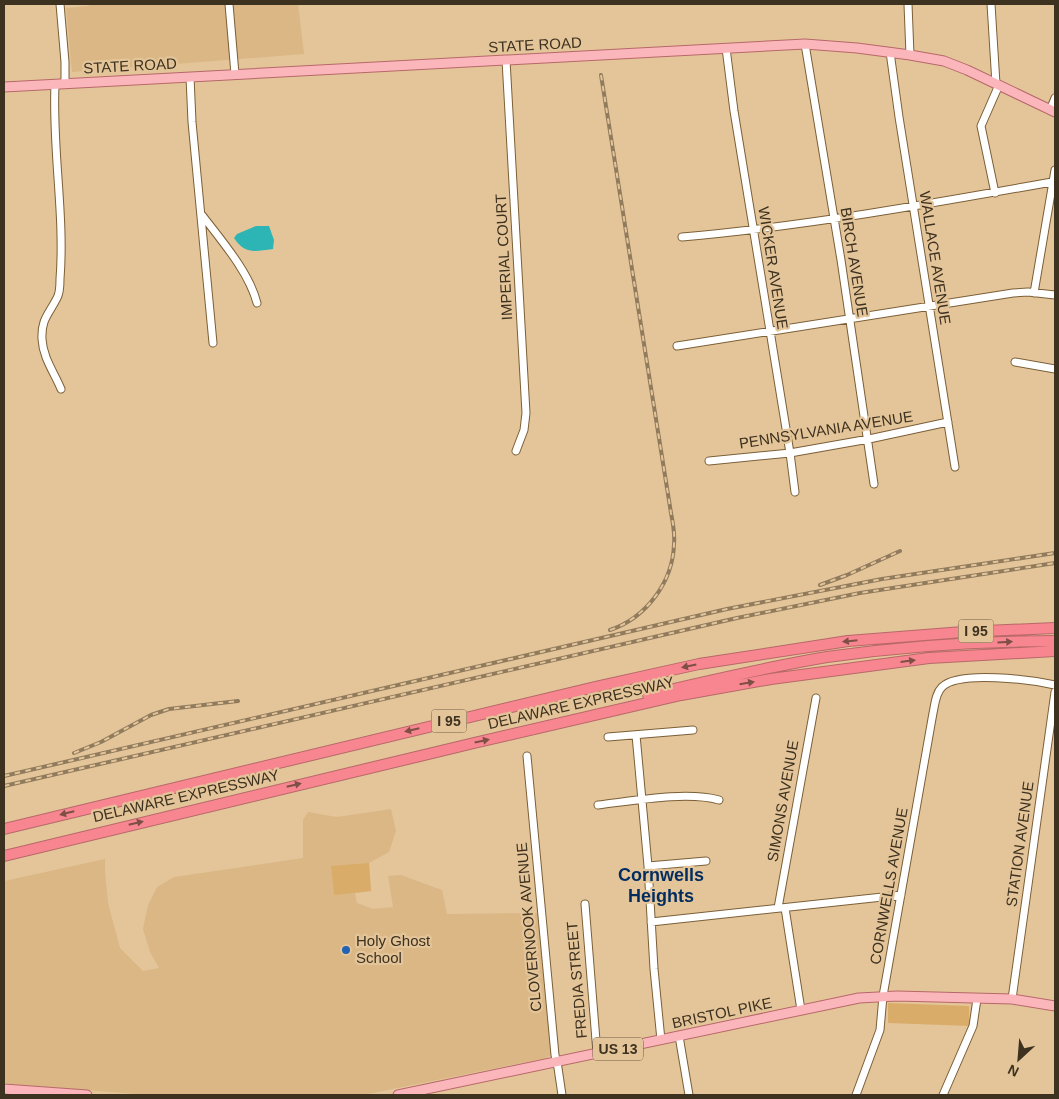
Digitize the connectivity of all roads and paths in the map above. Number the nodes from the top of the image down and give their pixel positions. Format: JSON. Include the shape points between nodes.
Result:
{"nodes":[{"id":1,"x":60,"y":4,"type":"edge"},
{"id":2,"x":229,"y":4,"type":"edge"},
{"id":3,"x":908,"y":4,"type":"edge"},
{"id":4,"x":991,"y":4,"type":"edge"},
{"id":5,"x":806,"y":44,"type":"junction"},
{"id":6,"x":726,"y":48,"type":"junction"},
{"id":7,"x":890,"y":52,"type":"junction"},
{"id":8,"x":910,"y":55,"type":"junction"},
{"id":9,"x":506,"y":60,"type":"junction"},
{"id":10,"x":235,"y":74,"type":"junction"},
{"id":11,"x":190,"y":77,"type":"junction"},
{"id":12,"x":60,"y":84,"type":"junction"},
{"id":13,"x":997,"y":85,"type":"junction"},
{"id":14,"x":4,"y":87,"type":"edge"},
{"id":15,"x":1055,"y":98,"type":"edge"},
{"id":16,"x":1052,"y":111,"type":"edge"},
{"id":17,"x":1055,"y":170,"type":"edge"},
{"id":18,"x":1052,"y":182,"type":"junction"},
{"id":19,"x":995,"y":193,"type":"junction"},
{"id":20,"x":913,"y":206,"type":"junction"},
{"id":21,"x":201,"y":213,"type":"junction"},
{"id":22,"x":834,"y":218,"type":"junction"},
{"id":23,"x":754,"y":230,"type":"junction"},
{"id":24,"x":682,"y":237,"type":"dead end"},
{"id":25,"x":1034,"y":293,"type":"junction"},
{"id":26,"x":1055,"y":295,"type":"edge"},
{"id":27,"x":257,"y":303,"type":"dead end"},
{"id":28,"x":929,"y":306,"type":"junction"},
{"id":29,"x":849,"y":319,"type":"junction"},
{"id":30,"x":770,"y":331,"type":"junction"},
{"id":31,"x":213,"y":344,"type":"dead end"},
{"id":32,"x":677,"y":346,"type":"dead end"},
{"id":33,"x":1016,"y":362,"type":"dead end"},
{"id":34,"x":1055,"y":368,"type":"edge"},
{"id":35,"x":61,"y":389,"type":"dead end"},
{"id":36,"x":948,"y":422,"type":"junction"},
{"id":37,"x":869,"y":439,"type":"junction"},
{"id":38,"x":516,"y":451,"type":"dead end"},
{"id":39,"x":790,"y":453,"type":"junction"},
{"id":40,"x":709,"y":461,"type":"dead end"},
{"id":41,"x":954,"y":468,"type":"dead end"},
{"id":42,"x":874,"y":484,"type":"dead end"},
{"id":43,"x":795,"y":492,"type":"dead end"},
{"id":44,"x":1054,"y":628,"type":"edge"},
{"id":45,"x":1052,"y":646,"type":"edge"},
{"id":46,"x":1055,"y":685,"type":"edge"},
{"id":47,"x":1055,"y":692,"type":"edge"},
{"id":48,"x":816,"y":698,"type":"dead end"},
{"id":49,"x":693,"y":730,"type":"dead end"},
{"id":50,"x":636,"y":735,"type":"junction"},
{"id":51,"x":608,"y":737,"type":"dead end"},
{"id":52,"x":527,"y":756,"type":"dead end"},
{"id":53,"x":642,"y":800,"type":"junction"},
{"id":54,"x":719,"y":800,"type":"dead end"},
{"id":55,"x":598,"y":805,"type":"dead end"},
{"id":56,"x":4,"y":828,"type":"edge"},
{"id":57,"x":4,"y":856,"type":"edge"},
{"id":58,"x":706,"y":861,"type":"dead end"},
{"id":59,"x":648,"y":866,"type":"junction"},
{"id":60,"x":901,"y":895,"type":"junction"},
{"id":61,"x":585,"y":904,"type":"dead end"},
{"id":62,"x":782,"y":908,"type":"junction"},
{"id":63,"x":651,"y":922,"type":"junction"},
{"id":64,"x":883,"y":996,"type":"junction"},
{"id":65,"x":977,"y":999,"type":"junction"},
{"id":66,"x":1012,"y":999,"type":"junction"},
{"id":67,"x":1055,"y":1006,"type":"edge"},
{"id":68,"x":801,"y":1010,"type":"junction"},
{"id":69,"x":679,"y":1036,"type":"junction"},
{"id":70,"x":661,"y":1040,"type":"junction"},
{"id":71,"x":597,"y":1053,"type":"junction"},
{"id":72,"x":557,"y":1062,"type":"junction"},
{"id":73,"x":4,"y":1089,"type":"edge"},
{"id":74,"x":87,"y":1095,"type":"edge"},
{"id":75,"x":398,"y":1095,"type":"edge"},
{"id":76,"x":562,"y":1095,"type":"edge"},
{"id":77,"x":689,"y":1095,"type":"edge"},
{"id":78,"x":856,"y":1095,"type":"edge"},
{"id":79,"x":943,"y":1095,"type":"edge"}],
"edges":[{"from":1,"to":12,"type":"street","via":[[65,62]]},
{"from":2,"to":10,"type":"street"},
{"from":3,"to":8,"type":"street"},
{"from":4,"to":13,"type":"street"},
{"from":5,"to":6,"type":"main road","name":"STATE ROAD"},
{"from":5,"to":7,"type":"main road","name":"STATE ROAD"},
{"from":5,"to":22,"type":"street","name":"BIRCH AVENUE"},
{"from":6,"to":9,"type":"main road","name":"STATE ROAD"},
{"from":6,"to":23,"type":"street","name":"WICKER AVENUE"},
{"from":7,"to":8,"type":"main road","name":"STATE ROAD"},
{"from":7,"to":20,"type":"street","name":"WALLACE AVENUE"},
{"from":8,"to":13,"type":"main road","name":"STATE ROAD","via":[[955,65]]},
{"from":9,"to":10,"type":"main road","name":"STATE ROAD"},
{"from":9,"to":38,"type":"street","name":"IMPERIAL COURT","via":[[526,413]]},
{"from":10,"to":11,"type":"main road","name":"STATE ROAD"},
{"from":11,"to":12,"type":"main road","name":"STATE ROAD"},
{"from":11,"to":21,"type":"street"},
{"from":12,"to":14,"type":"main road","name":"STATE ROAD"},
{"from":12,"to":35,"type":"street","via":[[54,114],[61,220],[59,295],[44,321],[42,339],[45,358]]},
{"from":13,"to":16,"type":"main road","name":"STATE ROAD"},
{"from":13,"to":19,"type":"street","via":[[981,126]]},
{"from":15,"to":16,"type":"street"},
{"from":17,"to":18,"type":"street"},
{"from":18,"to":19,"type":"street"},
{"from":18,"to":25,"type":"street"},
{"from":19,"to":20,"type":"street"},
{"from":20,"to":22,"type":"street"},
{"from":20,"to":28,"type":"street","name":"WALLACE AVENUE"},
{"from":21,"to":27,"type":"street","via":[[245,274]]},
{"from":21,"to":31,"type":"street"},
{"from":22,"to":23,"type":"street"},
{"from":22,"to":29,"type":"street","name":"BIRCH AVENUE"},
{"from":23,"to":24,"type":"street"},
{"from":23,"to":30,"type":"street","name":"WICKER AVENUE"},
{"from":25,"to":26,"type":"street"},
{"from":25,"to":28,"type":"street","via":[[1013,293]]},
{"from":28,"to":29,"type":"street"},
{"from":28,"to":36,"type":"street","name":"WALLACE AVENUE"},
{"from":29,"to":30,"type":"street"},
{"from":29,"to":37,"type":"street","name":"BIRCH AVENUE"},
{"from":30,"to":32,"type":"street"},
{"from":30,"to":39,"type":"street","name":"WICKER AVENUE"},
{"from":33,"to":34,"type":"street"},
{"from":36,"to":37,"type":"street","name":"PENNSYLVANIA AVENUE"},
{"from":36,"to":41,"type":"street","name":"WALLACE AVENUE"},
{"from":37,"to":39,"type":"street","name":"PENNSYLVANIA AVENUE"},
{"from":37,"to":42,"type":"street","name":"BIRCH AVENUE"},
{"from":39,"to":40,"type":"street","name":"PENNSYLVANIA AVENUE"},
{"from":39,"to":43,"type":"street","name":"WICKER AVENUE"},
{"from":44,"to":56,"type":"highway","name":"DELAWARE EXPRESSWAY","number":"I 95","one_way":true,"via":[[848,641],[699,664]]},
{"from":57,"to":45,"type":"highway","name":"DELAWARE EXPRESSWAY","number":"I 95","one_way":true,"via":[[512,734],[551,718],[735,674],[858,653],[920,647]]},
{"from":46,"to":60,"type":"street","name":"CORNWELLS AVENUE","via":[[991,678],[958,679],[942,687],[937,696]]},
{"from":47,"to":66,"type":"street","name":"STATION AVENUE"},
{"from":48,"to":62,"type":"street","name":"SIMONS AVENUE"},
{"from":49,"to":50,"type":"street"},
{"from":50,"to":51,"type":"street"},
{"from":50,"to":53,"type":"street"},
{"from":52,"to":72,"type":"street","name":"CLOVERNOOK AVENUE"},
{"from":53,"to":54,"type":"street","via":[[697,796]]},
{"from":53,"to":55,"type":"street"},
{"from":53,"to":59,"type":"street"},
{"from":58,"to":59,"type":"street"},
{"from":59,"to":63,"type":"street"},
{"from":60,"to":62,"type":"street"},
{"from":60,"to":64,"type":"street","name":"CORNWELLS AVENUE"},
{"from":61,"to":71,"type":"street","name":"FREDIA STREET"},
{"from":62,"to":63,"type":"street"},
{"from":62,"to":68,"type":"street","name":"SIMONS AVENUE"},
{"from":63,"to":70,"type":"street"},
{"from":64,"to":65,"type":"main road","name":"BRISTOL PIKE","number":"US 13"},
{"from":64,"to":68,"type":"main road","name":"BRISTOL PIKE","number":"US 13"},
{"from":64,"to":78,"type":"street","name":"CORNWELLS AVENUE","via":[[880,1030]]},
{"from":65,"to":66,"type":"main road","name":"BRISTOL PIKE","number":"US 13"},
{"from":65,"to":79,"type":"street","via":[[973,1026]]},
{"from":66,"to":67,"type":"main road","name":"BRISTOL PIKE","number":"US 13"},
{"from":68,"to":69,"type":"main road","name":"BRISTOL PIKE","number":"US 13"},
{"from":69,"to":70,"type":"main road","name":"BRISTOL PIKE","number":"US 13"},
{"from":69,"to":77,"type":"street"},
{"from":70,"to":71,"type":"main road","name":"BRISTOL PIKE","number":"US 13"},
{"from":71,"to":72,"type":"main road","name":"BRISTOL PIKE","number":"US 13"},
{"from":72,"to":75,"type":"main road","name":"BRISTOL PIKE","number":"US 13"},
{"from":72,"to":76,"type":"street","name":"CLOVERNOOK AVENUE"},
{"from":73,"to":74,"type":"main road"}]}
